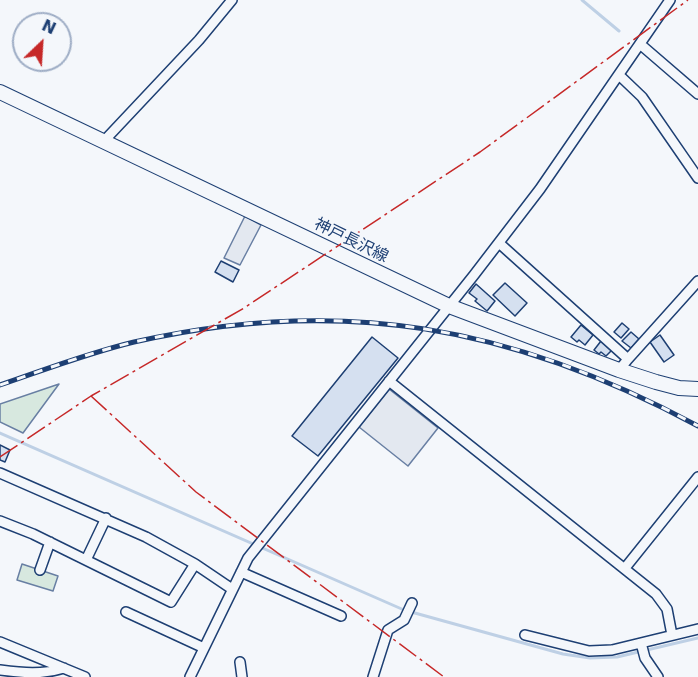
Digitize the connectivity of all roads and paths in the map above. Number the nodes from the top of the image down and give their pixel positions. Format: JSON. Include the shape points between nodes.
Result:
{"nodes":[{"id":1,"x":232,"y":0,"type":"edge"},
{"id":2,"x":669,"y":0,"type":"edge"},
{"id":3,"x":640,"y":44,"type":"junction"},
{"id":4,"x":620,"y":75,"type":"junction"},
{"id":5,"x":0,"y":92,"type":"edge"},
{"id":6,"x":698,"y":94,"type":"edge"},
{"id":7,"x":104,"y":142,"type":"junction"},
{"id":8,"x":698,"y":178,"type":"edge"},
{"id":9,"x":499,"y":243,"type":"junction"},
{"id":10,"x":698,"y":281,"type":"edge"},
{"id":11,"x":448,"y":306,"type":"junction"},
{"id":12,"x":628,"y":359,"type":"junction"},
{"id":13,"x":619,"y":370,"type":"junction"},
{"id":14,"x":389,"y":381,"type":"junction"},
{"id":15,"x":698,"y":389,"type":"edge"},
{"id":16,"x":0,"y":473,"type":"edge"},
{"id":17,"x":698,"y":477,"type":"edge"},
{"id":18,"x":106,"y":518,"type":"junction"},
{"id":19,"x":0,"y":521,"type":"edge"},
{"id":20,"x":50,"y":542,"type":"junction"},
{"id":21,"x":86,"y":560,"type":"junction"},
{"id":22,"x":195,"y":564,"type":"junction"},
{"id":23,"x":625,"y":568,"type":"junction"},
{"id":24,"x":40,"y":570,"type":"dead end"},
{"id":25,"x":241,"y":572,"type":"junction"},
{"id":26,"x":232,"y":589,"type":"junction"},
{"id":27,"x":412,"y":603,"type":"dead end"},
{"id":28,"x":126,"y":612,"type":"dead end"},
{"id":29,"x":341,"y":616,"type":"dead end"},
{"id":30,"x":698,"y":629,"type":"edge"},
{"id":31,"x":525,"y":635,"type":"dead end"},
{"id":32,"x":672,"y":635,"type":"junction"},
{"id":33,"x":0,"y":642,"type":"edge"},
{"id":34,"x":641,"y":644,"type":"junction"},
{"id":35,"x":204,"y":648,"type":"junction"},
{"id":36,"x":240,"y":662,"type":"dead end"},
{"id":37,"x":64,"y":668,"type":"junction"},
{"id":38,"x":0,"y":670,"type":"edge"},
{"id":39,"x":85,"y":677,"type":"edge"},
{"id":40,"x":190,"y":677,"type":"edge"},
{"id":41,"x":242,"y":677,"type":"edge"},
{"id":42,"x":373,"y":677,"type":"edge"},
{"id":43,"x":658,"y":677,"type":"edge"}],
"edges":[{"from":1,"to":7,"type":"street"},
{"from":2,"to":3,"type":"street"},
{"from":3,"to":4,"type":"street"},
{"from":3,"to":6,"type":"street"},
{"from":4,"to":8,"type":"street","via":[[642,97]]},
{"from":4,"to":9,"type":"street"},
{"from":5,"to":7,"type":"main road","name":"神戸長沢線"},
{"from":7,"to":11,"type":"main road","name":"神戸長沢線"},
{"from":9,"to":11,"type":"street"},
{"from":9,"to":12,"type":"street"},
{"from":10,"to":12,"type":"street"},
{"from":11,"to":13,"type":"main road","name":"神戸長沢線"},
{"from":11,"to":14,"type":"street"},
{"from":12,"to":13,"type":"street"},
{"from":13,"to":15,"type":"main road","name":"神戸長沢線","via":[[679,388]]},
{"from":14,"to":23,"type":"street"},
{"from":14,"to":25,"type":"street"},
{"from":16,"to":18,"type":"street"},
{"from":17,"to":23,"type":"street"},
{"from":18,"to":21,"type":"street"},
{"from":18,"to":22,"type":"street"},
{"from":19,"to":20,"type":"street"},
{"from":20,"to":21,"type":"street"},
{"from":20,"to":24,"type":"street"},
{"from":21,"to":22,"type":"street","via":[[171,602]]},
{"from":22,"to":26,"type":"street"},
{"from":23,"to":32,"type":"street","via":[[656,594],[667,609]]},
{"from":25,"to":26,"type":"street"},
{"from":25,"to":29,"type":"street"},
{"from":26,"to":35,"type":"street"},
{"from":27,"to":42,"type":"street","via":[[404,620],[388,630]]},
{"from":28,"to":35,"type":"street"},
{"from":30,"to":32,"type":"street"},
{"from":31,"to":34,"type":"street","via":[[590,651]]},
{"from":32,"to":34,"type":"street"},
{"from":33,"to":37,"type":"street"},
{"from":34,"to":43,"type":"street"},
{"from":35,"to":40,"type":"street"},
{"from":36,"to":41,"type":"street"},
{"from":37,"to":38,"type":"street","via":[[32,674]]},
{"from":37,"to":39,"type":"street"}]}
